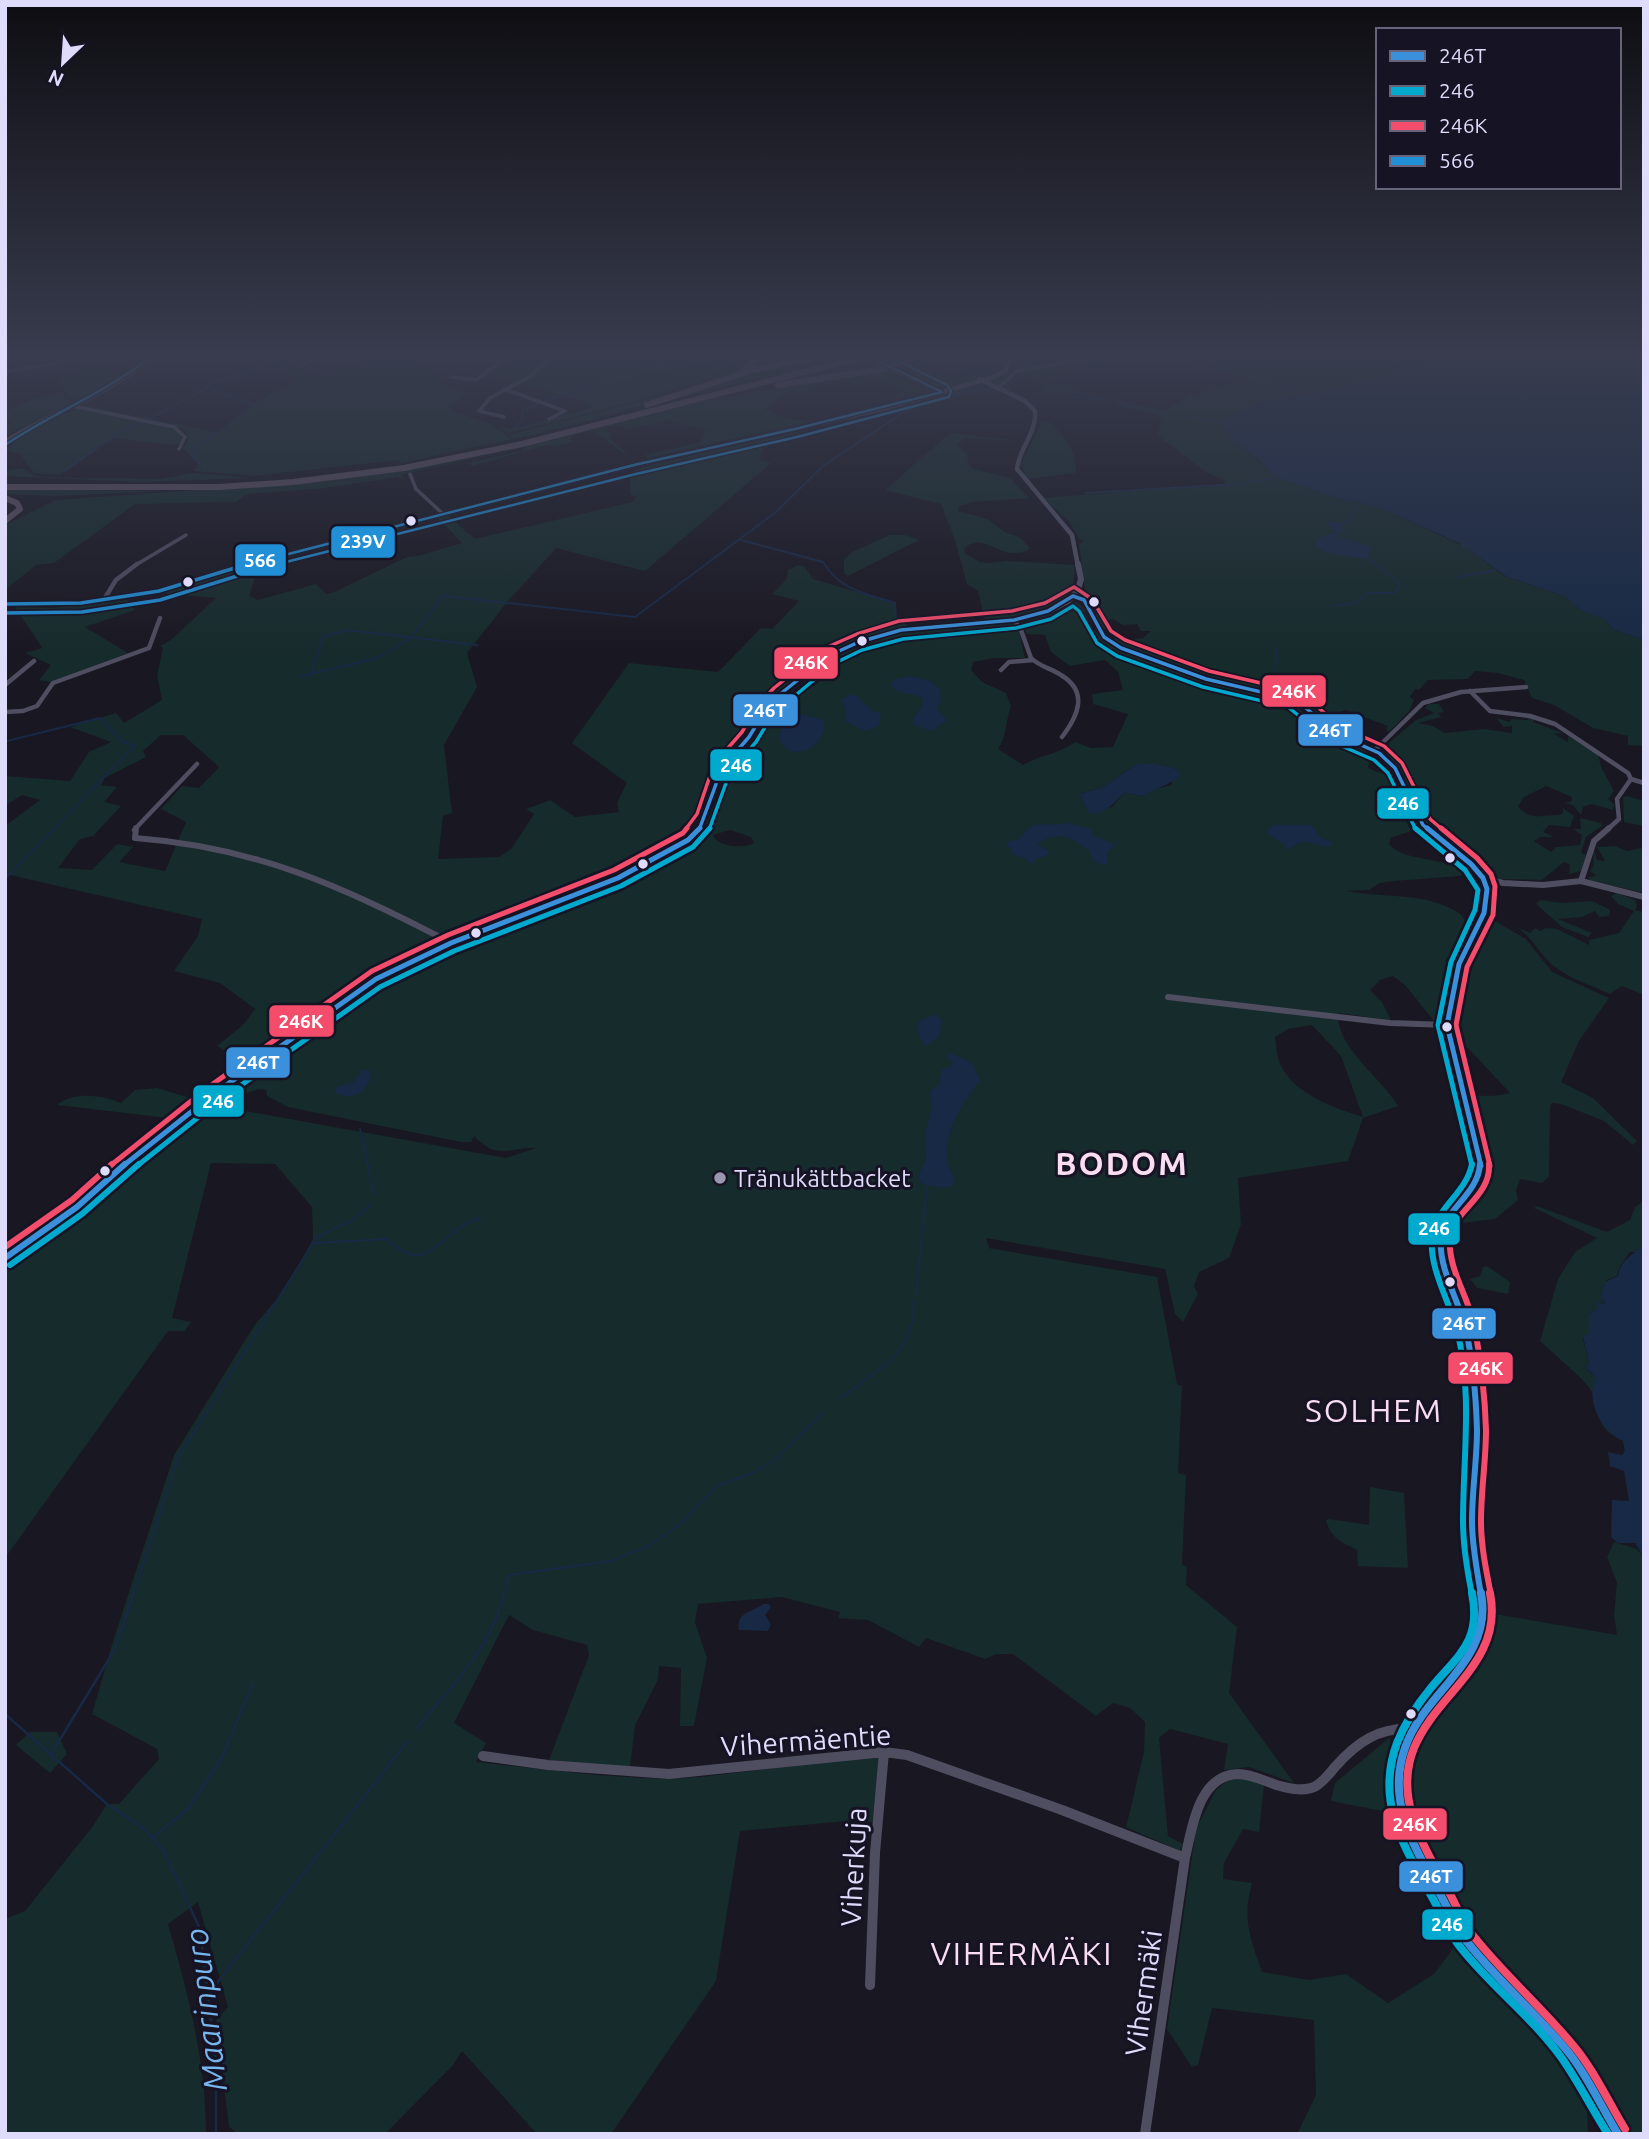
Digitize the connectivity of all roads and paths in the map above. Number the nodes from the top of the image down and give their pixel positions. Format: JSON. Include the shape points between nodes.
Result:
{"nodes":[{"id":1,"x":445,"y":457,"type":"edge"},
{"id":2,"x":465,"y":457,"type":"edge"},
{"id":3,"x":670,"y":457,"type":"edge"},
{"id":4,"x":1020,"y":457,"type":"edge"},
{"id":5,"x":410,"y":474,"type":"dead end"},
{"id":6,"x":5,"y":485,"type":"edge"},
{"id":7,"x":5,"y":498,"type":"edge"},
{"id":8,"x":442,"y":513,"type":"junction"},
{"id":9,"x":5,"y":521,"type":"edge"},
{"id":10,"x":186,"y":535,"type":"dead end"},
{"id":11,"x":1073,"y":596,"type":"junction"},
{"id":12,"x":103,"y":601,"type":"junction"},
{"id":13,"x":5,"y":604,"type":"edge"},
{"id":14,"x":160,"y":618,"type":"dead end"},
{"id":15,"x":1014,"y":620,"type":"junction"},
{"id":16,"x":1033,"y":660,"type":"junction"},
{"id":17,"x":34,"y":661,"type":"dead end"},
{"id":18,"x":1000,"y":670,"type":"dead end"},
{"id":19,"x":5,"y":685,"type":"edge"},
{"id":20,"x":1527,"y":687,"type":"dead end"},
{"id":21,"x":1470,"y":691,"type":"junction"},
{"id":22,"x":5,"y":712,"type":"edge"},
{"id":23,"x":1062,"y":737,"type":"dead end"},
{"id":24,"x":1375,"y":751,"type":"junction"},
{"id":25,"x":197,"y":764,"type":"dead end"},
{"id":26,"x":1631,"y":779,"type":"junction"},
{"id":27,"x":1644,"y":783,"type":"edge"},
{"id":28,"x":1483,"y":878,"type":"junction"},
{"id":29,"x":1581,"y":881,"type":"junction"},
{"id":30,"x":1503,"y":883,"type":"junction"},
{"id":31,"x":1486,"y":889,"type":"junction"},
{"id":32,"x":1644,"y":897,"type":"edge"},
{"id":33,"x":451,"y":943,"type":"junction"},
{"id":34,"x":1168,"y":997,"type":"dead end"},
{"id":35,"x":1447,"y":1025,"type":"junction"},
{"id":36,"x":5,"y":1258,"type":"edge"},
{"id":37,"x":1413,"y":1729,"type":"junction"},
{"id":38,"x":884,"y":1752,"type":"junction"},
{"id":39,"x":483,"y":1756,"type":"dead end"},
{"id":40,"x":1185,"y":1858,"type":"junction"},
{"id":41,"x":870,"y":1985,"type":"dead end"},
{"id":42,"x":1145,"y":2134,"type":"edge"},
{"id":43,"x":1618,"y":2134,"type":"edge"}],
"edges":[{"from":1,"to":6,"type":"highway","via":[[307,477],[159,485]]},
{"from":2,"to":6,"type":"highway","via":[[333,478],[192,488]]},
{"from":3,"to":8,"type":"street"},
{"from":4,"to":11,"type":"street","via":[[1017,469],[1072,535],[1081,573]]},
{"from":5,"to":8,"type":"street","via":[[416,489]]},
{"from":7,"to":9,"type":"highway","via":[[20,506],[18,513]]},
{"from":8,"to":12,"type":"street","via":[[257,560],[159,591]]},
{"from":10,"to":12,"type":"street","via":[[131,566],[108,589]]},
{"from":11,"to":15,"type":"street","via":[[1048,611]]},
{"from":11,"to":24,"type":"street","via":[[1086,605],[1100,633],[1121,648],[1206,679],[1291,699],[1334,733]]},
{"from":12,"to":13,"type":"street"},
{"from":14,"to":22,"type":"street","via":[[149,648],[53,683],[37,706]]},
{"from":15,"to":16,"type":"street"},
{"from":15,"to":33,"type":"street","via":[[901,630],[828,656],[766,709],[722,768],[705,818],[688,840],[618,877]]},
{"from":16,"to":18,"type":"street","via":[[1009,662]]},
{"from":16,"to":23,"type":"street","via":[[1061,674],[1078,692],[1077,718]]},
{"from":17,"to":19,"type":"street"},
{"from":20,"to":21,"type":"street"},
{"from":21,"to":24,"type":"street","via":[[1423,703]]},
{"from":21,"to":26,"type":"street","via":[[1490,711],[1555,724],[1613,760]]},
{"from":24,"to":28,"type":"street","via":[[1395,768],[1423,825]]},
{"from":25,"to":33,"type":"street","via":[[134,830],[135,838],[166,839],[272,860]]},
{"from":26,"to":27,"type":"street"},
{"from":26,"to":29,"type":"street","via":[[1617,799],[1618,823],[1594,842]]},
{"from":28,"to":30,"type":"street"},
{"from":28,"to":31,"type":"street"},
{"from":29,"to":30,"type":"street"},
{"from":29,"to":32,"type":"street"},
{"from":30,"to":31,"type":"street"},
{"from":31,"to":35,"type":"street","via":[[1481,922],[1457,971]]},
{"from":33,"to":36,"type":"street","via":[[386,973],[325,1012]]},
{"from":34,"to":35,"type":"street","via":[[1390,1023]]},
{"from":35,"to":37,"type":"street","via":[[1480,1157],[1478,1178],[1465,1202],[1444,1224],[1441,1247],[1466,1329],[1474,1388],[1477,1431],[1472,1520],[1482,1626],[1476,1647],[1458,1674]]},
{"from":37,"to":40,"type":"street","via":[[1394,1728],[1367,1736],[1312,1788],[1299,1791],[1242,1774],[1227,1776],[1205,1796]]},
{"from":37,"to":43,"type":"street","via":[[1397,1783],[1399,1804],[1422,1863],[1466,1941],[1567,2051]]},
{"from":38,"to":39,"type":"street","name":"Vihermäentie","via":[[669,1774]]},
{"from":38,"to":40,"type":"street","name":"Vihermäentie","via":[[907,1755]]},
{"from":38,"to":41,"type":"street","name":"Viherkuja"},
{"from":40,"to":42,"type":"street","name":"Vihermäki"}]}
